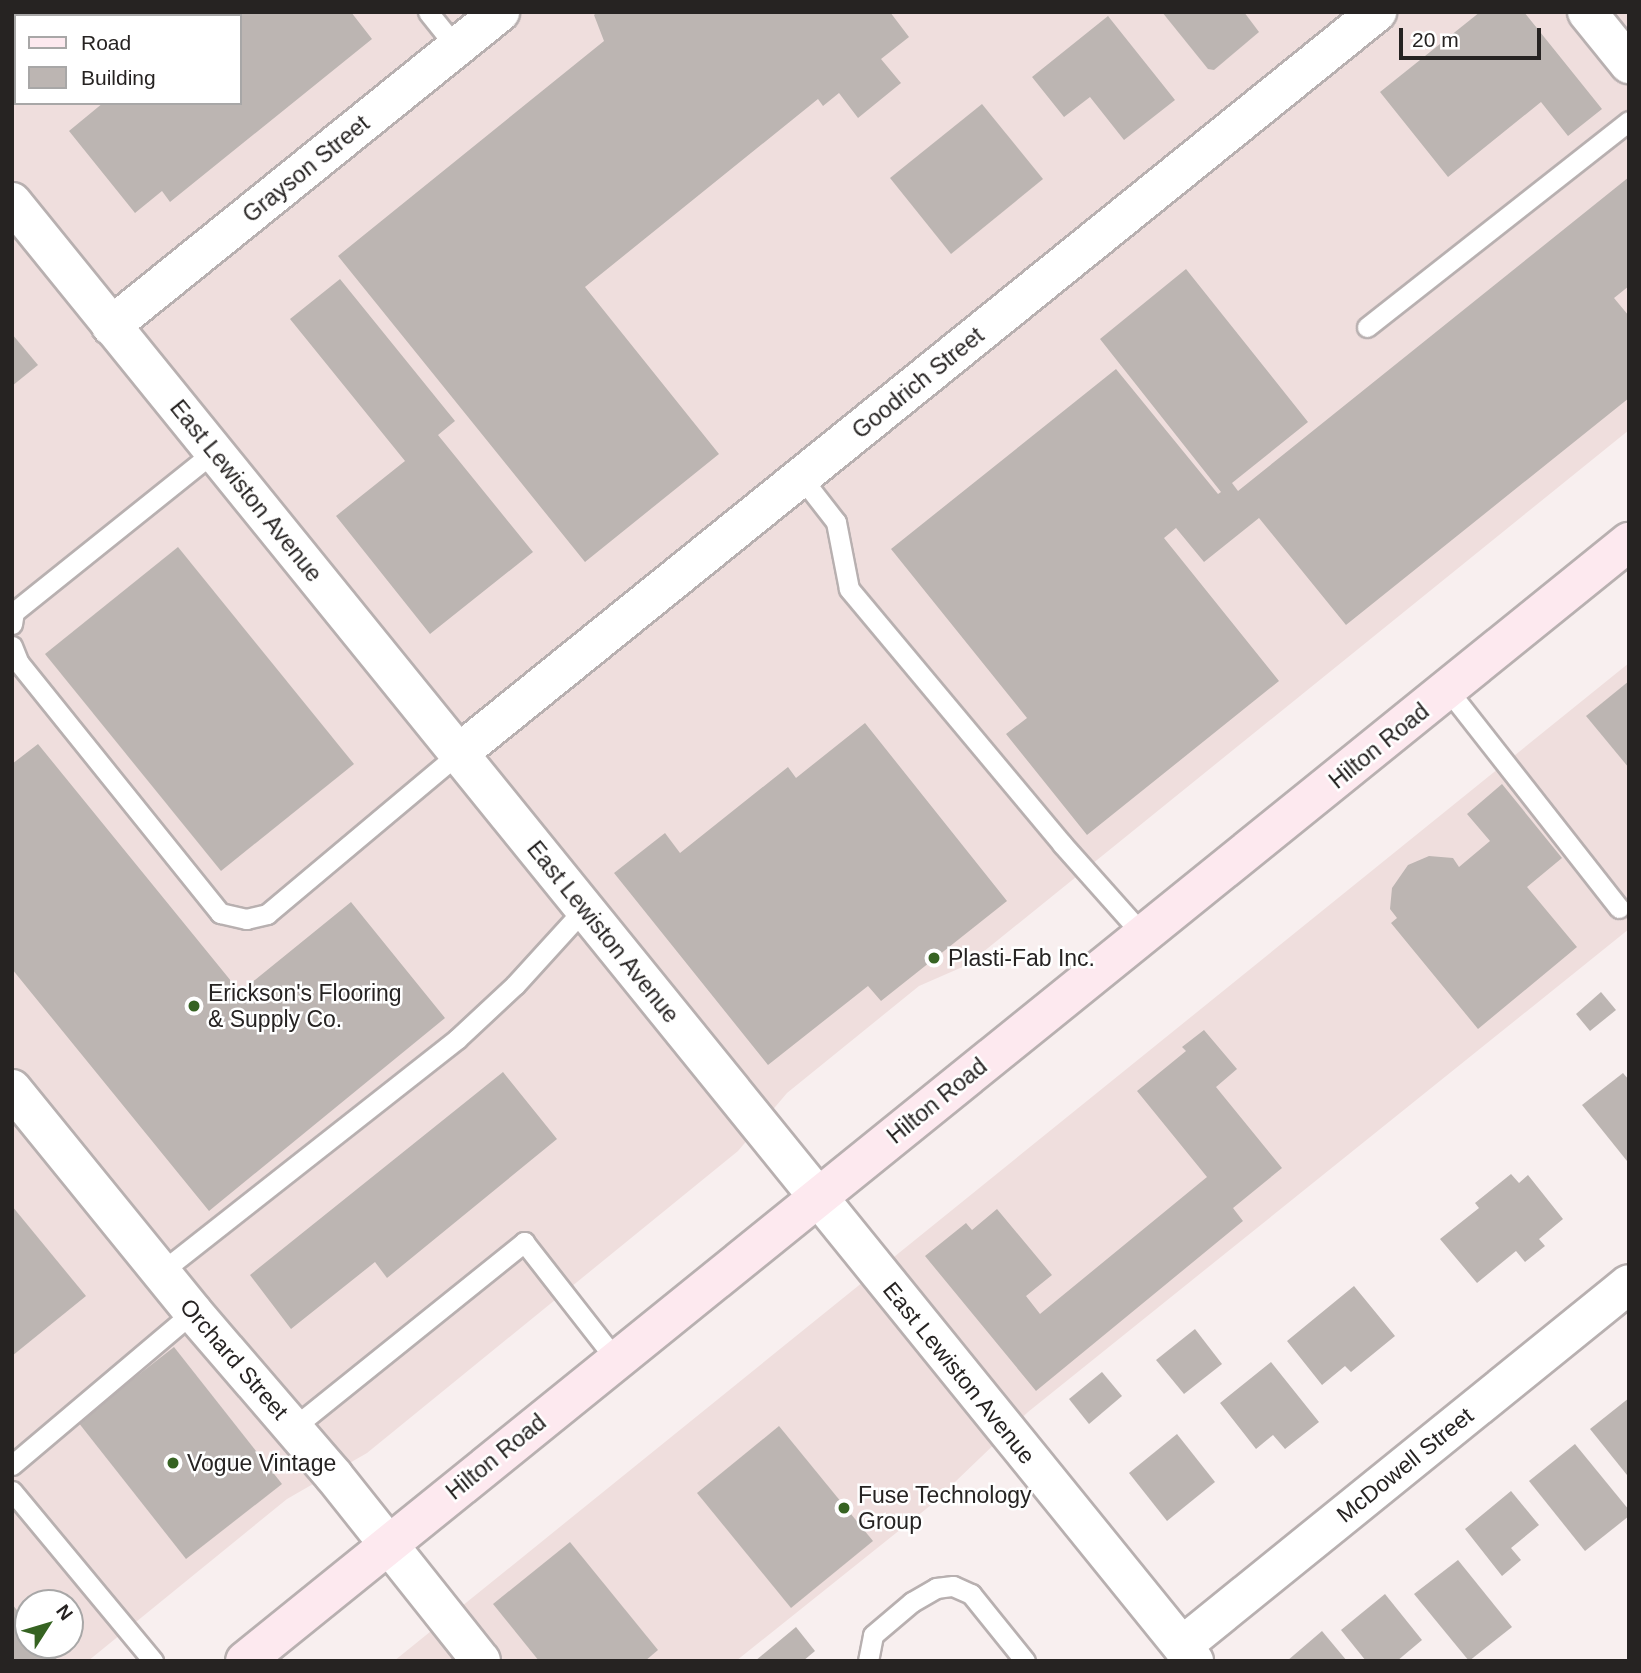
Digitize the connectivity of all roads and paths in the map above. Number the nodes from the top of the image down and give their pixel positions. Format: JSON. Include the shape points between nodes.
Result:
{"nodes":[{"id":1,"x":428,"y":12,"type":"edge"},
{"id":2,"x":500,"y":12,"type":"edge"},
{"id":3,"x":1377,"y":12,"type":"edge"},
{"id":4,"x":1587,"y":12,"type":"edge"},
{"id":5,"x":456,"y":47,"type":"junction"},
{"id":6,"x":1629,"y":64,"type":"edge"},
{"id":7,"x":1629,"y":121,"type":"edge"},
{"id":8,"x":12,"y":202,"type":"edge"},
{"id":9,"x":111,"y":326,"type":"junction"},
{"id":10,"x":1367,"y":327,"type":"dead end"},
{"id":11,"x":215,"y":452,"type":"junction"},
{"id":12,"x":801,"y":477,"type":"junction"},
{"id":13,"x":1629,"y":542,"type":"edge"},
{"id":14,"x":12,"y":624,"type":"edge"},
{"id":15,"x":12,"y":646,"type":"edge"},
{"id":16,"x":1448,"y":690,"type":"junction"},
{"id":17,"x":459,"y":753,"type":"junction"},
{"id":18,"x":584,"y":908,"type":"junction"},
{"id":19,"x":1619,"y":908,"type":"dead end"},
{"id":20,"x":1143,"y":935,"type":"junction"},
{"id":21,"x":12,"y":1089,"type":"edge"},
{"id":22,"x":817,"y":1198,"type":"junction"},
{"id":23,"x":161,"y":1272,"type":"junction"},
{"id":24,"x":1629,"y":1284,"type":"edge"},
{"id":25,"x":193,"y":1312,"type":"junction"},
{"id":26,"x":617,"y":1361,"type":"junction"},
{"id":27,"x":293,"y":1428,"type":"junction"},
{"id":28,"x":12,"y":1465,"type":"edge"},
{"id":29,"x":12,"y":1491,"type":"edge"},
{"id":30,"x":388,"y":1544,"type":"junction"},
{"id":31,"x":1188,"y":1653,"type":"edge"},
{"id":32,"x":153,"y":1661,"type":"edge"},
{"id":33,"x":245,"y":1661,"type":"edge"},
{"id":34,"x":481,"y":1661,"type":"edge"},
{"id":35,"x":868,"y":1661,"type":"edge"},
{"id":36,"x":1025,"y":1661,"type":"edge"}],
"edges":[{"from":1,"to":5,"type":"lane"},
{"from":2,"to":5,"type":"street","name":"Grayson Street"},
{"from":3,"to":12,"type":"street","name":"Goodrich Street"},
{"from":4,"to":6,"type":"street"},
{"from":5,"to":9,"type":"street","name":"Grayson Street"},
{"from":7,"to":10,"type":"lane"},
{"from":8,"to":9,"type":"street","name":"East Lewiston Avenue"},
{"from":9,"to":11,"type":"street","name":"East Lewiston Avenue"},
{"from":11,"to":14,"type":"lane","via":[[14,612]]},
{"from":11,"to":17,"type":"street","name":"East Lewiston Avenue"},
{"from":12,"to":17,"type":"street","name":"Goodrich Street"},
{"from":12,"to":20,"type":"lane","via":[[836,522],[849,589]]},
{"from":13,"to":16,"type":"street","name":"Hilton Road"},
{"from":15,"to":17,"type":"lane","via":[[19,663],[220,913],[246,919],[267,914]]},
{"from":16,"to":19,"type":"lane"},
{"from":16,"to":20,"type":"street","name":"Hilton Road"},
{"from":17,"to":18,"type":"street","name":"East Lewiston Avenue"},
{"from":18,"to":22,"type":"street","name":"East Lewiston Avenue"},
{"from":18,"to":23,"type":"lane","via":[[457,1039]]},
{"from":20,"to":22,"type":"street","name":"Hilton Road"},
{"from":21,"to":23,"type":"street","name":"Orchard Street"},
{"from":22,"to":26,"type":"street","name":"Hilton Road"},
{"from":22,"to":31,"type":"street","name":"East Lewiston Avenue"},
{"from":23,"to":25,"type":"street","name":"Orchard Street"},
{"from":24,"to":31,"type":"street","name":"McDowell Street"},
{"from":25,"to":27,"type":"street","name":"Orchard Street"},
{"from":25,"to":28,"type":"lane"},
{"from":26,"to":27,"type":"lane","via":[[524,1242]]},
{"from":26,"to":30,"type":"street","name":"Hilton Road"},
{"from":27,"to":30,"type":"street","name":"Orchard Street"},
{"from":29,"to":32,"type":"lane"},
{"from":30,"to":33,"type":"street","name":"Hilton Road"},
{"from":30,"to":34,"type":"street","name":"Orchard Street"},
{"from":35,"to":36,"type":"lane","via":[[873,1635],[924,1595],[953,1586],[971,1594]]}]}
